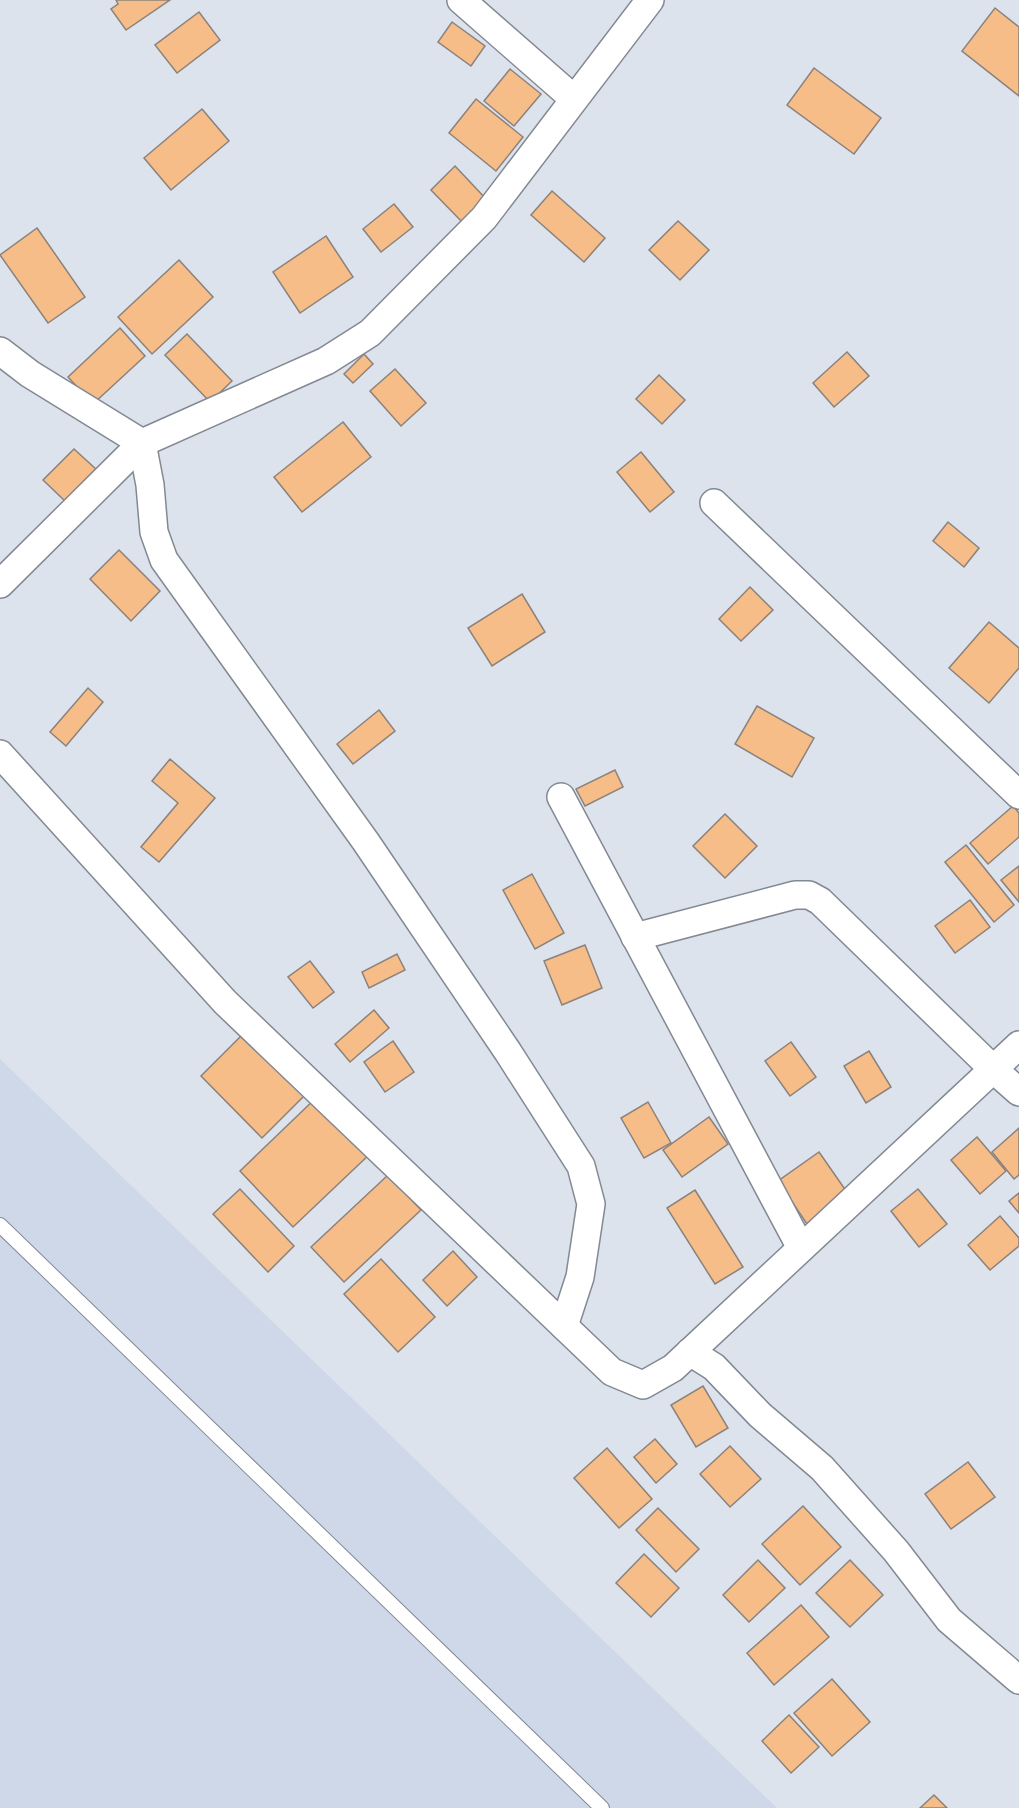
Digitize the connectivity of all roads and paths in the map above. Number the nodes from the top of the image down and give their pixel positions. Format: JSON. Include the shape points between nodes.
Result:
{"nodes":[{"id":1,"x":461,"y":0,"type":"edge"},
{"id":2,"x":650,"y":0,"type":"edge"},
{"id":3,"x":574,"y":99,"type":"junction"},
{"id":4,"x":0,"y":351,"type":"edge"},
{"id":5,"x":142,"y":443,"type":"junction"},
{"id":6,"x":714,"y":503,"type":"dead end"},
{"id":7,"x":0,"y":584,"type":"edge"},
{"id":8,"x":0,"y":754,"type":"edge"},
{"id":9,"x":1019,"y":795,"type":"edge"},
{"id":10,"x":561,"y":797,"type":"dead end"},
{"id":11,"x":635,"y":937,"type":"junction"},
{"id":12,"x":1019,"y":1045,"type":"edge"},
{"id":13,"x":993,"y":1069,"type":"junction"},
{"id":14,"x":1019,"y":1092,"type":"edge"},
{"id":15,"x":0,"y":1225,"type":"edge"},
{"id":16,"x":801,"y":1248,"type":"junction"},
{"id":17,"x":564,"y":1326,"type":"junction"},
{"id":18,"x":690,"y":1352,"type":"junction"},
{"id":19,"x":1019,"y":1680,"type":"edge"},
{"id":20,"x":602,"y":1808,"type":"edge"}],
"edges":[{"from":1,"to":3,"type":"street"},
{"from":2,"to":3,"type":"street"},
{"from":3,"to":5,"type":"street","via":[[484,218],[370,333],[326,361]]},
{"from":4,"to":5,"type":"street"},
{"from":5,"to":7,"type":"street"},
{"from":5,"to":17,"type":"street","via":[[154,532],[164,560],[366,842],[581,1166],[591,1204],[579,1277]]},
{"from":6,"to":9,"type":"street"},
{"from":8,"to":17,"type":"street","via":[[225,1002]]},
{"from":10,"to":11,"type":"street"},
{"from":11,"to":13,"type":"street","via":[[795,895],[808,895],[820,901]]},
{"from":11,"to":16,"type":"street"},
{"from":12,"to":13,"type":"street"},
{"from":13,"to":14,"type":"street"},
{"from":13,"to":16,"type":"street"},
{"from":15,"to":20,"type":"lane"},
{"from":16,"to":18,"type":"street"},
{"from":17,"to":18,"type":"street","via":[[612,1372],[643,1385],[673,1368]]},
{"from":18,"to":19,"type":"street","via":[[714,1367],[760,1415],[822,1468],[896,1551],[949,1620]]}]}
